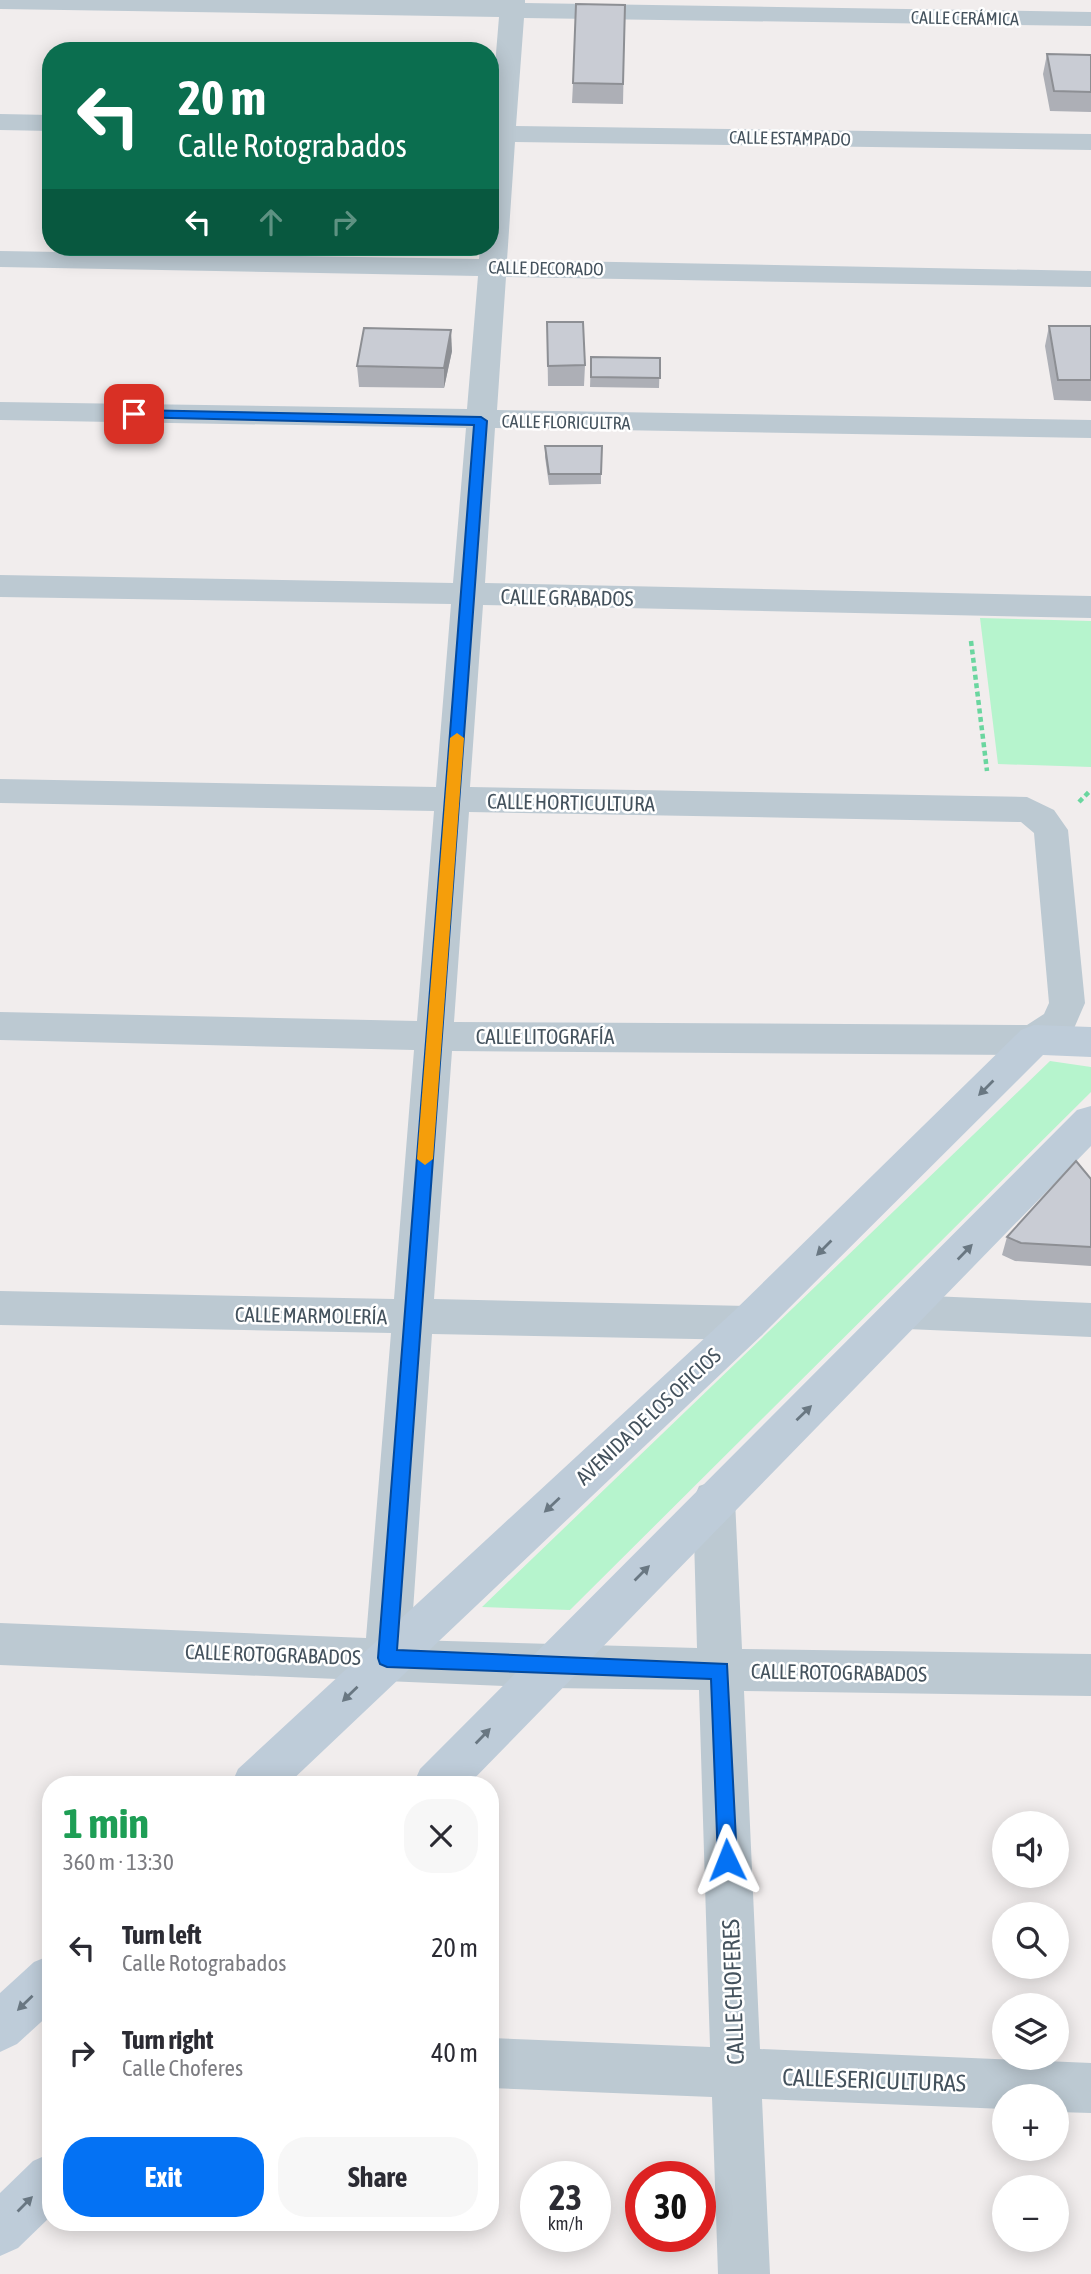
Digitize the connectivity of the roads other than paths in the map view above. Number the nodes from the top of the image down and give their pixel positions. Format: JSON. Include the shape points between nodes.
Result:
{"nodes":[{"id":1,"x":0,"y":2,"type":"edge"},
{"id":2,"x":513,"y":5,"type":"edge"},
{"id":3,"x":1091,"y":19,"type":"edge"},
{"id":4,"x":499,"y":111,"type":"edge"},
{"id":5,"x":0,"y":122,"type":"edge"},
{"id":6,"x":42,"y":123,"type":"edge"},
{"id":7,"x":499,"y":134,"type":"edge"},
{"id":8,"x":1091,"y":142,"type":"edge"},
{"id":9,"x":493,"y":256,"type":"edge"},
{"id":10,"x":0,"y":260,"type":"edge"},
{"id":11,"x":493,"y":267,"type":"junction"},
{"id":12,"x":1091,"y":279,"type":"edge"},
{"id":13,"x":0,"y":411,"type":"edge"},
{"id":14,"x":481,"y":421,"type":"junction"},
{"id":15,"x":1091,"y":429,"type":"edge"},
{"id":16,"x":0,"y":586,"type":"edge"},
{"id":17,"x":468,"y":595,"type":"junction"},
{"id":18,"x":1091,"y":607,"type":"edge"},
{"id":19,"x":0,"y":791,"type":"edge"},
{"id":20,"x":452,"y":800,"type":"junction"},
{"id":21,"x":0,"y":1026,"type":"edge"},
{"id":22,"x":434,"y":1035,"type":"junction"},
{"id":23,"x":1034,"y":1040,"type":"junction"},
{"id":24,"x":1091,"y":1042,"type":"edge"},
{"id":25,"x":1091,"y":1121,"type":"edge"},
{"id":26,"x":0,"y":1308,"type":"edge"},
{"id":27,"x":907,"y":1312,"type":"junction"},
{"id":28,"x":412,"y":1318,"type":"junction"},
{"id":29,"x":1091,"y":1320,"type":"edge"},
{"id":30,"x":748,"y":1323,"type":"junction"},
{"id":31,"x":714,"y":1500,"type":"junction"},
{"id":32,"x":0,"y":1644,"type":"edge"},
{"id":33,"x":387,"y":1658,"type":"junction"},
{"id":34,"x":550,"y":1667,"type":"junction"},
{"id":35,"x":720,"y":1671,"type":"junction"},
{"id":36,"x":1091,"y":1675,"type":"edge"},
{"id":37,"x":263,"y":1776,"type":"edge"},
{"id":38,"x":445,"y":1776,"type":"edge"},
{"id":39,"x":42,"y":1987,"type":"edge"},
{"id":40,"x":0,"y":2027,"type":"edge"},
{"id":41,"x":499,"y":2063,"type":"edge"},
{"id":42,"x":736,"y":2075,"type":"junction"},
{"id":43,"x":1091,"y":2088,"type":"edge"},
{"id":44,"x":42,"y":2188,"type":"edge"},
{"id":45,"x":0,"y":2230,"type":"edge"},
{"id":46,"x":744,"y":2274,"type":"edge"}],
"edges":[{"from":1,"to":2,"type":"street","name":"CALLE CERÁMICA"},
{"from":2,"to":3,"type":"street","name":"CALLE CERÁMICA"},
{"from":2,"to":4,"type":"street"},
{"from":5,"to":6,"type":"street"},
{"from":7,"to":8,"type":"street","name":"CALLE ESTAMPADO"},
{"from":9,"to":11,"type":"street"},
{"from":10,"to":11,"type":"street","name":"CALLE DECORADO"},
{"from":11,"to":12,"type":"street","name":"CALLE DECORADO"},
{"from":11,"to":14,"type":"street"},
{"from":13,"to":14,"type":"street","name":"CALLE FLORICULTRA"},
{"from":14,"to":15,"type":"street","name":"CALLE FLORICULTRA"},
{"from":14,"to":17,"type":"street"},
{"from":16,"to":17,"type":"street","name":"CALLE GRABADOS"},
{"from":17,"to":18,"type":"street","name":"CALLE GRABADOS"},
{"from":17,"to":20,"type":"street"},
{"from":19,"to":20,"type":"street","name":"CALLE HORTICULTURA"},
{"from":20,"to":22,"type":"street"},
{"from":20,"to":23,"type":"street","name":"CALLE HORTICULTURA","via":[[1027,810],[1051,830],[1066,1003],[1059,1023]]},
{"from":21,"to":22,"type":"street","name":"CALLE LITOGRAFÍA"},
{"from":22,"to":23,"type":"street","name":"CALLE LITOGRAFÍA"},
{"from":22,"to":28,"type":"street"},
{"from":23,"to":24,"type":"street","name":"CALLE LITOGRAFÍA"},
{"from":23,"to":30,"type":"street","name":"AVENIDA DE LOS OFICIOS","one_way":true},
{"from":27,"to":25,"type":"street","one_way":true},
{"from":26,"to":28,"type":"street","name":"CALLE MARMOLERÍA"},
{"from":27,"to":29,"type":"street"},
{"from":31,"to":27,"type":"street","one_way":true},
{"from":28,"to":30,"type":"street","name":"CALLE MARMOLERÍA"},
{"from":28,"to":33,"type":"street"},
{"from":30,"to":33,"type":"street","name":"AVENIDA DE LOS OFICIOS","one_way":true},
{"from":34,"to":31,"type":"street","one_way":true},
{"from":31,"to":35,"type":"street","name":"CALLE CHOFERES"},
{"from":32,"to":33,"type":"street","name":"CALLE ROTOGRABADOS"},
{"from":33,"to":34,"type":"street","name":"CALLE ROTOGRABADOS"},
{"from":33,"to":37,"type":"street","name":"AVENIDA DE LOS OFICIOS","one_way":true},
{"from":34,"to":35,"type":"street","name":"CALLE ROTOGRABADOS"},
{"from":38,"to":34,"type":"street","one_way":true},
{"from":35,"to":36,"type":"street","name":"CALLE ROTOGRABADOS"},
{"from":35,"to":42,"type":"street","name":"CALLE CHOFERES"},
{"from":39,"to":40,"type":"street","one_way":true},
{"from":41,"to":42,"type":"street","name":"CALLE SERICULTURAS"},
{"from":42,"to":43,"type":"street","name":"CALLE SERICULTURAS"},
{"from":42,"to":46,"type":"street","name":"CALLE CHOFERES"},
{"from":45,"to":44,"type":"street","one_way":true}]}
